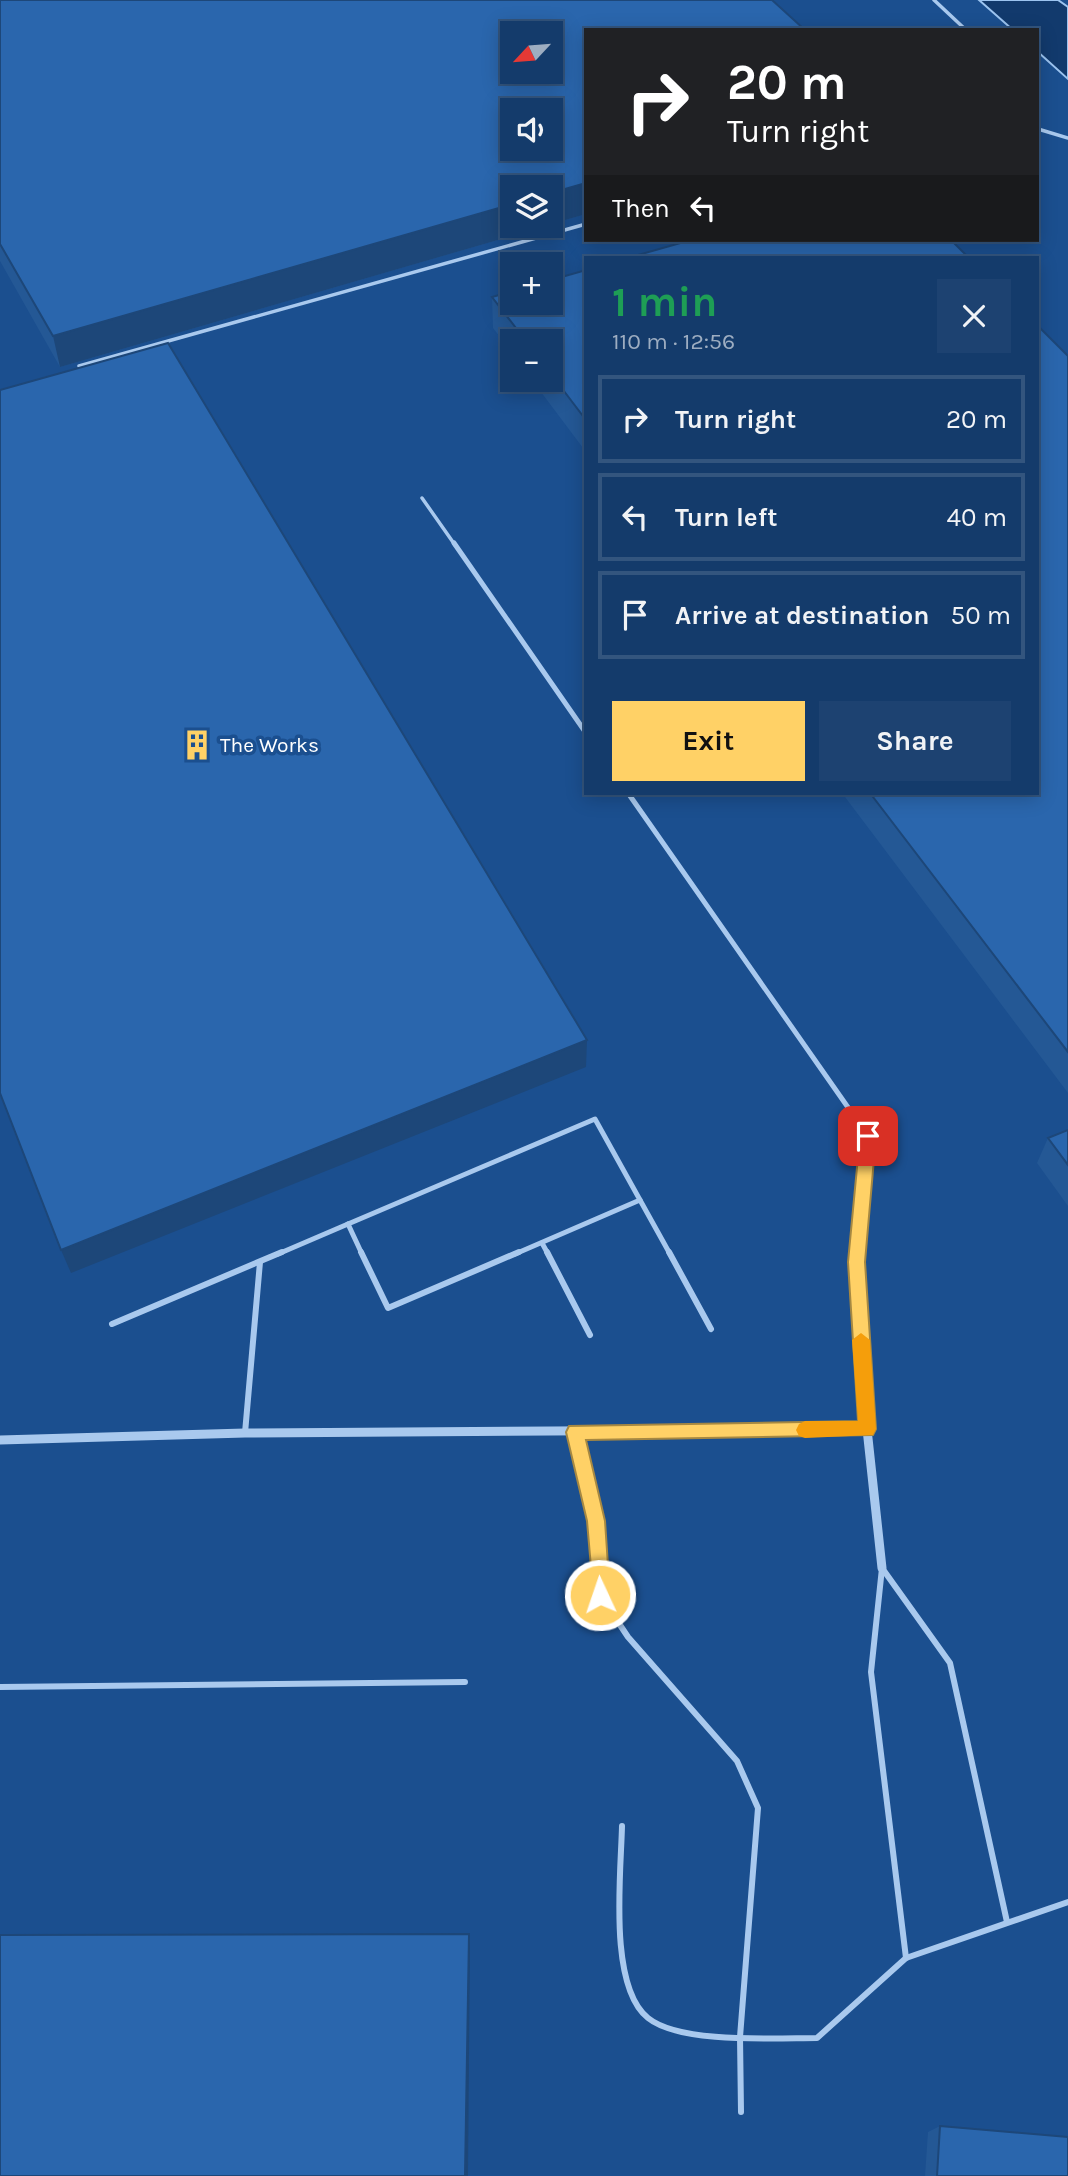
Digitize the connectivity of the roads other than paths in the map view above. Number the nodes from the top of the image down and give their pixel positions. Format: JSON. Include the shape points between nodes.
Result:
{"nodes":[{"id":1,"x":934,"y":0,"type":"edge"},
{"id":2,"x":964,"y":28,"type":"edge"},
{"id":3,"x":1039,"y":129,"type":"edge"},
{"id":4,"x":1068,"y":138,"type":"edge"},
{"id":5,"x":584,"y":225,"type":"edge"},
{"id":6,"x":79,"y":366,"type":"edge"},
{"id":7,"x":422,"y":498,"type":"dead end"},
{"id":8,"x":584,"y":730,"type":"edge"},
{"id":9,"x":629,"y":795,"type":"edge"},
{"id":10,"x":640,"y":1200,"type":"junction"},
{"id":11,"x":347,"y":1223,"type":"junction"},
{"id":12,"x":542,"y":1242,"type":"junction"},
{"id":13,"x":260,"y":1262,"type":"junction"},
{"id":14,"x":856,"y":1262,"type":"joint"},
{"id":15,"x":112,"y":1324,"type":"dead end"},
{"id":16,"x":711,"y":1329,"type":"dead end"},
{"id":17,"x":590,"y":1335,"type":"dead end"},
{"id":18,"x":867,"y":1429,"type":"junction"},
{"id":19,"x":575,"y":1432,"type":"junction"},
{"id":20,"x":245,"y":1433,"type":"junction"},
{"id":21,"x":0,"y":1440,"type":"edge"},
{"id":22,"x":882,"y":1567,"type":"junction"},
{"id":23,"x":465,"y":1682,"type":"dead end"},
{"id":24,"x":0,"y":1687,"type":"edge"},
{"id":25,"x":622,"y":1826,"type":"dead end"},
{"id":26,"x":1068,"y":1902,"type":"edge"},
{"id":27,"x":1007,"y":1922,"type":"junction"},
{"id":28,"x":906,"y":1958,"type":"junction"},
{"id":29,"x":740,"y":2037,"type":"junction"},
{"id":30,"x":741,"y":2112,"type":"dead end"}],
"edges":[{"from":1,"to":2,"type":"lane"},
{"from":3,"to":4,"type":"lane"},
{"from":5,"to":6,"type":"lane"},
{"from":7,"to":8,"type":"lane"},
{"from":9,"to":14,"type":"lane","via":[[868,1136]]},
{"from":10,"to":11,"type":"lane","via":[[595,1119]]},
{"from":10,"to":12,"type":"lane"},
{"from":10,"to":16,"type":"lane"},
{"from":11,"to":12,"type":"lane","via":[[388,1308]]},
{"from":11,"to":13,"type":"lane"},
{"from":12,"to":17,"type":"lane"},
{"from":13,"to":15,"type":"lane"},
{"from":13,"to":20,"type":"lane"},
{"from":14,"to":18,"type":"street"},
{"from":18,"to":19,"type":"street"},
{"from":18,"to":22,"type":"street"},
{"from":19,"to":20,"type":"street"},
{"from":19,"to":29,"type":"lane","via":[[596,1521],[600,1595],[628,1637],[737,1761],[758,1808]]},
{"from":20,"to":21,"type":"street"},
{"from":22,"to":27,"type":"lane","via":[[950,1663]]},
{"from":22,"to":28,"type":"lane","via":[[871,1672]]},
{"from":23,"to":24,"type":"lane"},
{"from":25,"to":29,"type":"lane","via":[[622,1966],[629,1993],[647,2017],[673,2029]]},
{"from":26,"to":27,"type":"lane"},
{"from":27,"to":28,"type":"lane"},
{"from":28,"to":29,"type":"lane","via":[[817,2038]]},
{"from":29,"to":30,"type":"lane"}]}
